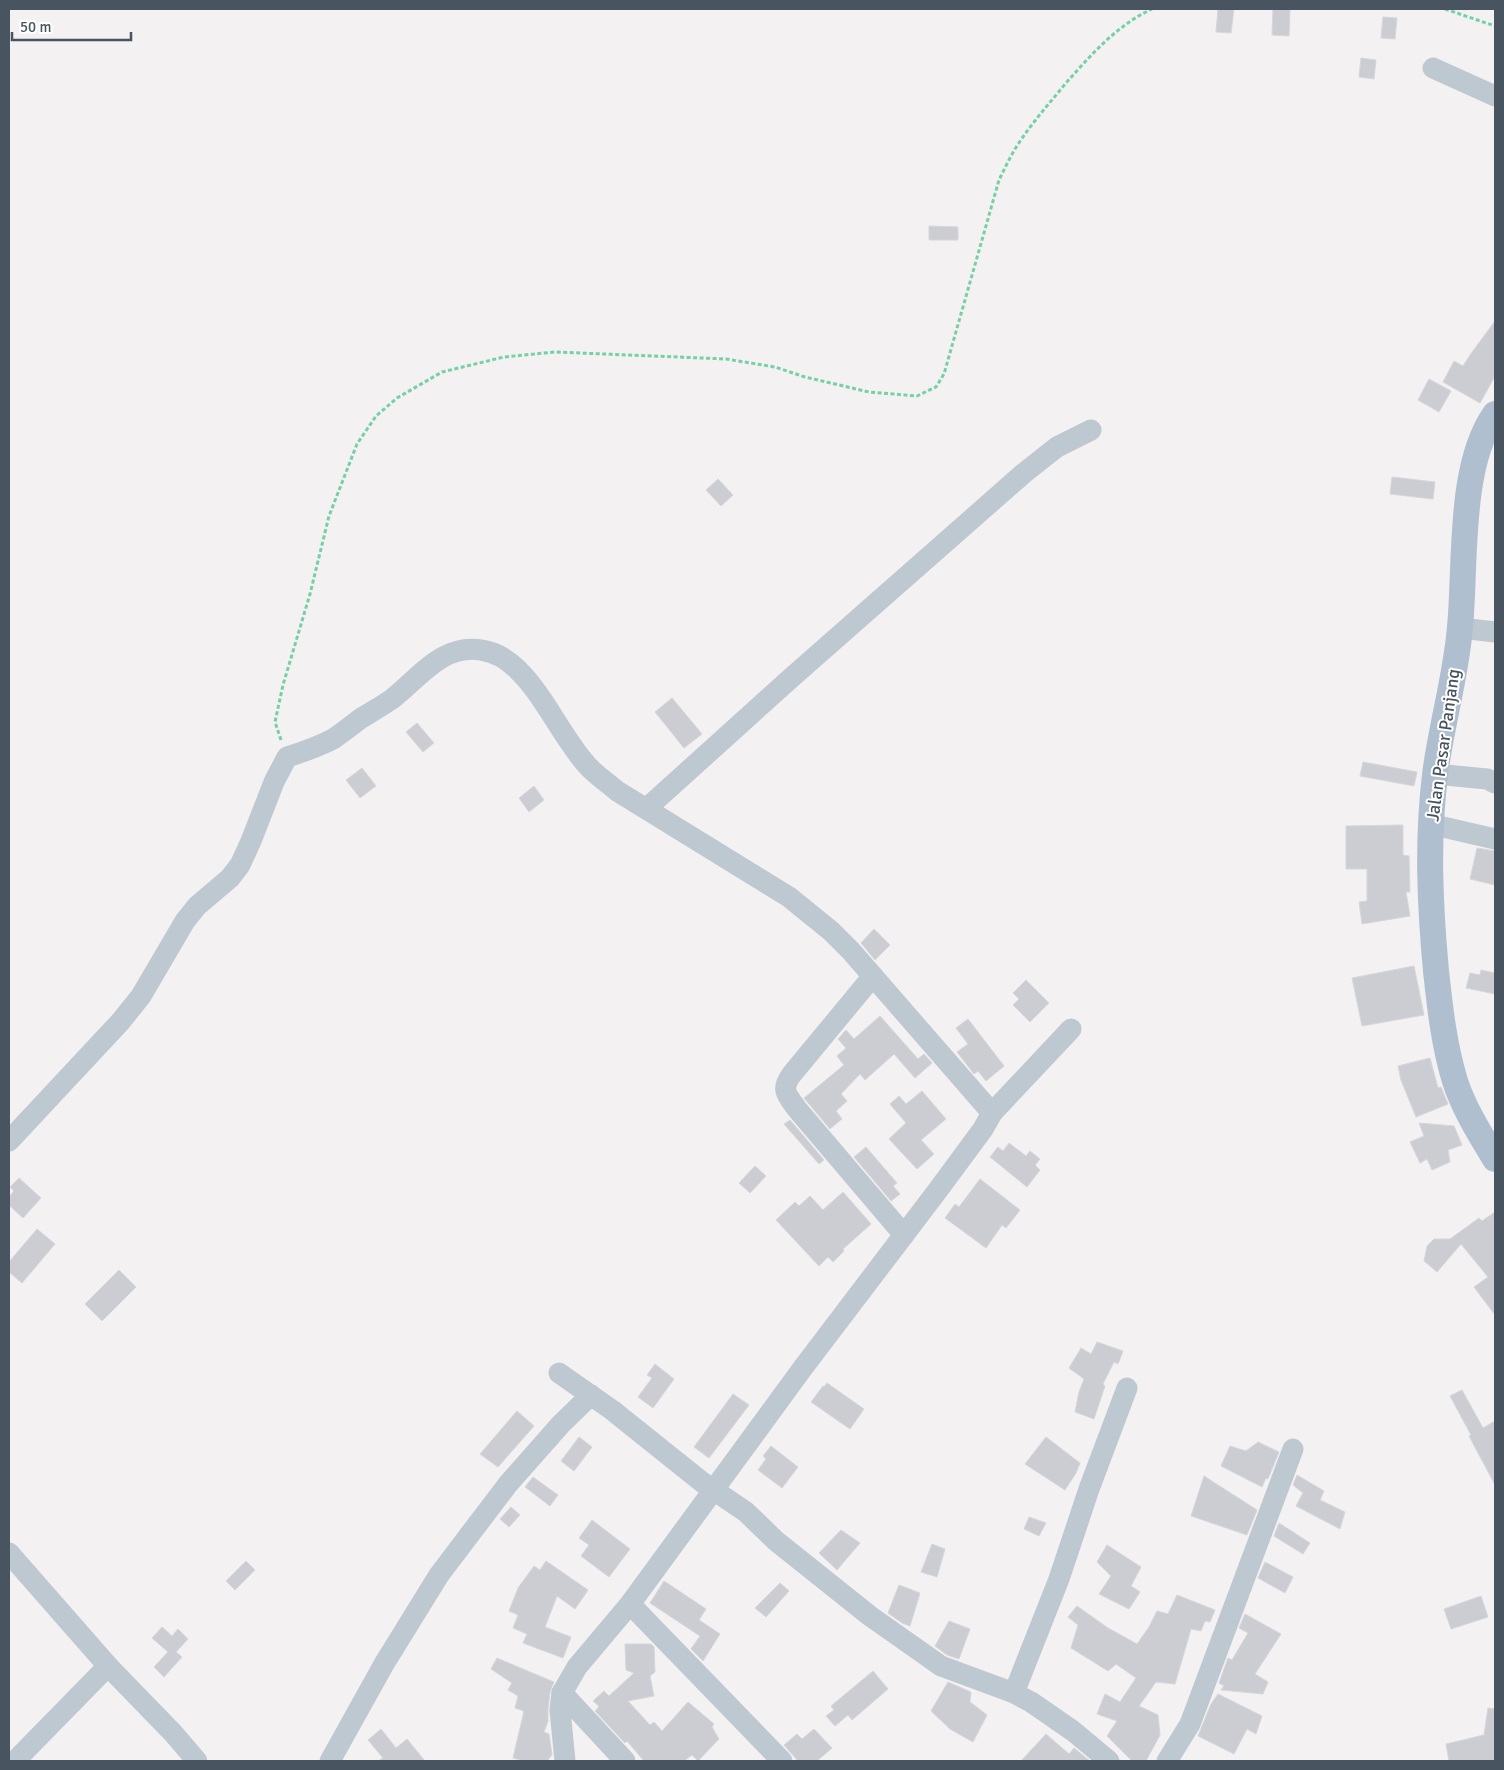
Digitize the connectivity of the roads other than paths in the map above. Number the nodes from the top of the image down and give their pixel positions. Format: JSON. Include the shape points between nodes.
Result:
{"nodes":[{"id":1,"x":1433,"y":68,"type":"dead end"},
{"id":2,"x":1495,"y":96,"type":"edge"},
{"id":3,"x":1495,"y":414,"type":"edge"},
{"id":4,"x":1091,"y":430,"type":"dead end"},
{"id":5,"x":1460,"y":628,"type":"junction"},
{"id":6,"x":1495,"y":632,"type":"edge"},
{"id":7,"x":1435,"y":774,"type":"junction"},
{"id":8,"x":1495,"y":783,"type":"edge"},
{"id":9,"x":647,"y":808,"type":"junction"},
{"id":10,"x":1430,"y":824,"type":"junction"},
{"id":11,"x":1495,"y":839,"type":"edge"},
{"id":12,"x":872,"y":976,"type":"junction"},
{"id":13,"x":1071,"y":1029,"type":"dead end"},
{"id":14,"x":992,"y":1114,"type":"junction"},
{"id":15,"x":9,"y":1141,"type":"edge"},
{"id":16,"x":1495,"y":1159,"type":"edge"},
{"id":17,"x":904,"y":1235,"type":"junction"},
{"id":18,"x":559,"y":1372,"type":"dead end"},
{"id":19,"x":1127,"y":1388,"type":"dead end"},
{"id":20,"x":591,"y":1395,"type":"junction"},
{"id":21,"x":1294,"y":1449,"type":"dead end"},
{"id":22,"x":714,"y":1489,"type":"junction"},
{"id":23,"x":9,"y":1553,"type":"edge"},
{"id":24,"x":630,"y":1604,"type":"junction"},
{"id":25,"x":108,"y":1666,"type":"junction"},
{"id":26,"x":562,"y":1693,"type":"junction"},
{"id":27,"x":1014,"y":1693,"type":"junction"},
{"id":28,"x":15,"y":1761,"type":"edge"},
{"id":29,"x":197,"y":1761,"type":"edge"},
{"id":30,"x":330,"y":1761,"type":"edge"},
{"id":31,"x":565,"y":1761,"type":"edge"},
{"id":32,"x":625,"y":1761,"type":"edge"},
{"id":33,"x":782,"y":1761,"type":"edge"},
{"id":34,"x":1109,"y":1761,"type":"edge"},
{"id":35,"x":1167,"y":1761,"type":"edge"}],
"edges":[{"from":1,"to":2,"type":"street"},
{"from":3,"to":5,"type":"main road","name":"Jalan Pasar Panjang","via":[[1479,444],[1468,505]]},
{"from":4,"to":9,"type":"street","via":[[1057,447],[1024,473]]},
{"from":5,"to":6,"type":"street"},
{"from":5,"to":7,"type":"main road","name":"Jalan Pasar Panjang"},
{"from":7,"to":8,"type":"street","via":[[1487,779]]},
{"from":7,"to":10,"type":"main road","name":"Jalan Pasar Panjang"},
{"from":9,"to":12,"type":"street","via":[[789,898],[831,931]]},
{"from":9,"to":15,"type":"street","via":[[618,791],[586,764],[532,685],[504,657],[471,648],[445,655],[391,699],[332,739],[287,757],[240,865],[185,921],[141,996],[121,1021]]},
{"from":10,"to":11,"type":"street"},
{"from":10,"to":16,"type":"main road","name":"Jalan Pasar Panjang","via":[[1432,921],[1447,1053],[1467,1110]]},
{"from":12,"to":14,"type":"street"},
{"from":12,"to":17,"type":"street","via":[[792,1074],[785,1088],[798,1109]]},
{"from":13,"to":14,"type":"street"},
{"from":14,"to":17,"type":"street"},
{"from":17,"to":22,"type":"street"},
{"from":18,"to":20,"type":"street"},
{"from":19,"to":27,"type":"street","via":[[1059,1579]]},
{"from":20,"to":22,"type":"street"},
{"from":20,"to":30,"type":"street","via":[[508,1484],[439,1575]]},
{"from":21,"to":35,"type":"street","via":[[1190,1724]]},
{"from":22,"to":24,"type":"street"},
{"from":22,"to":27,"type":"street","via":[[870,1616],[941,1666]]},
{"from":23,"to":25,"type":"street"},
{"from":24,"to":26,"type":"street","via":[[578,1667]]},
{"from":24,"to":33,"type":"street"},
{"from":25,"to":28,"type":"street"},
{"from":25,"to":29,"type":"street"},
{"from":26,"to":31,"type":"street","via":[[560,1710]]},
{"from":26,"to":32,"type":"street"},
{"from":27,"to":34,"type":"street","via":[[1073,1731]]}]}
